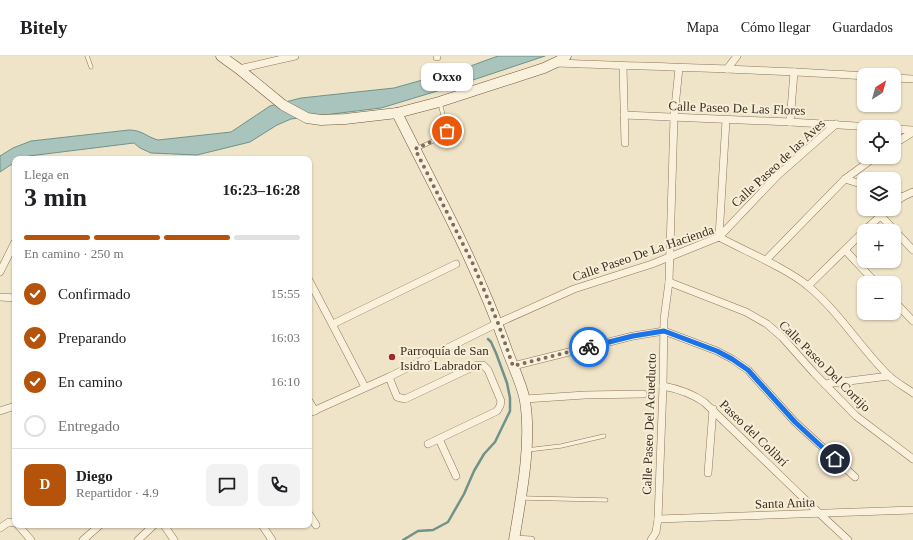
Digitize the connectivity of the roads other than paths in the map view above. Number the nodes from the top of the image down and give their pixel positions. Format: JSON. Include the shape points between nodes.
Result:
{"nodes":[{"id":1,"x":87,"y":56,"type":"edge"},
{"id":2,"x":221,"y":56,"type":"edge"},
{"id":3,"x":295,"y":56,"type":"edge"},
{"id":4,"x":566,"y":56,"type":"edge"},
{"id":5,"x":737,"y":56,"type":"edge"},
{"id":6,"x":554,"y":63,"type":"junction"},
{"id":7,"x":623,"y":66,"type":"junction"},
{"id":8,"x":91,"y":67,"type":"dead end"},
{"id":9,"x":679,"y":68,"type":"junction"},
{"id":10,"x":727,"y":68,"type":"junction"},
{"id":11,"x":239,"y":69,"type":"junction"},
{"id":12,"x":794,"y":72,"type":"junction"},
{"id":13,"x":857,"y":76,"type":"edge"},
{"id":14,"x":901,"y":78,"type":"edge"},
{"id":15,"x":913,"y":79,"type":"edge"},
{"id":16,"x":439,"y":102,"type":"junction"},
{"id":17,"x":397,"y":113,"type":"junction"},
{"id":18,"x":624,"y":114,"type":"junction"},
{"id":19,"x":674,"y":117,"type":"junction"},
{"id":20,"x":726,"y":120,"type":"junction"},
{"id":21,"x":790,"y":122,"type":"junction"},
{"id":22,"x":836,"y":124,"type":"junction"},
{"id":23,"x":857,"y":126,"type":"edge"},
{"id":24,"x":901,"y":129,"type":"edge"},
{"id":25,"x":913,"y":131,"type":"edge"},
{"id":26,"x":901,"y":139,"type":"edge"},
{"id":27,"x":624,"y":143,"type":"dead end"},
{"id":28,"x":415,"y":149,"type":"junction"},
{"id":29,"x":865,"y":164,"type":"edge"},
{"id":30,"x":845,"y":179,"type":"junction"},
{"id":31,"x":857,"y":183,"type":"edge"},
{"id":32,"x":913,"y":192,"type":"edge"},
{"id":33,"x":902,"y":197,"type":"edge"},
{"id":34,"x":879,"y":216,"type":"edge"},
{"id":35,"x":881,"y":216,"type":"edge"},
{"id":36,"x":871,"y":224,"type":"edge"},
{"id":37,"x":719,"y":238,"type":"junction"},
{"id":38,"x":857,"y":238,"type":"edge"},
{"id":39,"x":12,"y":248,"type":"edge"},
{"id":40,"x":845,"y":250,"type":"junction"},
{"id":41,"x":913,"y":250,"type":"edge"},
{"id":42,"x":670,"y":256,"type":"junction"},
{"id":43,"x":766,"y":260,"type":"junction"},
{"id":44,"x":456,"y":264,"type":"dead end"},
{"id":45,"x":0,"y":272,"type":"edge"},
{"id":46,"x":869,"y":276,"type":"edge"},
{"id":47,"x":669,"y":282,"type":"junction"},
{"id":48,"x":312,"y":286,"type":"edge"},
{"id":49,"x":808,"y":286,"type":"junction"},
{"id":50,"x":0,"y":297,"type":"edge"},
{"id":51,"x":12,"y":298,"type":"edge"},
{"id":52,"x":901,"y":308,"type":"edge"},
{"id":53,"x":913,"y":321,"type":"edge"},
{"id":54,"x":498,"y":323,"type":"junction"},
{"id":55,"x":333,"y":324,"type":"junction"},
{"id":56,"x":664,"y":331,"type":"junction"},
{"id":57,"x":513,"y":366,"type":"junction"},
{"id":58,"x":889,"y":376,"type":"junction"},
{"id":59,"x":389,"y":377,"type":"junction"},
{"id":60,"x":825,"y":384,"type":"junction"},
{"id":61,"x":663,"y":386,"type":"junction"},
{"id":62,"x":366,"y":387,"type":"junction"},
{"id":63,"x":913,"y":393,"type":"edge"},
{"id":64,"x":643,"y":394,"type":"dead end"},
{"id":65,"x":525,"y":399,"type":"junction"},
{"id":66,"x":12,"y":407,"type":"edge"},
{"id":67,"x":713,"y":410,"type":"junction"},
{"id":68,"x":0,"y":412,"type":"edge"},
{"id":69,"x":312,"y":412,"type":"edge"},
{"id":70,"x":604,"y":436,"type":"dead end"},
{"id":71,"x":439,"y":439,"type":"junction"},
{"id":72,"x":428,"y":444,"type":"dead end"},
{"id":73,"x":526,"y":450,"type":"junction"},
{"id":74,"x":913,"y":459,"type":"edge"},
{"id":75,"x":708,"y":473,"type":"dead end"},
{"id":76,"x":456,"y":476,"type":"dead end"},
{"id":77,"x":855,"y":477,"type":"dead end"},
{"id":78,"x":521,"y":498,"type":"junction"},
{"id":79,"x":606,"y":500,"type":"dead end"},
{"id":80,"x":913,"y":510,"type":"edge"},
{"id":81,"x":819,"y":514,"type":"junction"},
{"id":82,"x":312,"y":519,"type":"edge"},
{"id":83,"x":658,"y":519,"type":"junction"},
{"id":84,"x":12,"y":522,"type":"edge"},
{"id":85,"x":316,"y":525,"type":"dead end"},
{"id":86,"x":0,"y":528,"type":"edge"},
{"id":87,"x":20,"y":528,"type":"edge"},
{"id":88,"x":96,"y":528,"type":"edge"},
{"id":89,"x":151,"y":528,"type":"edge"},
{"id":90,"x":166,"y":528,"type":"edge"},
{"id":91,"x":264,"y":528,"type":"edge"},
{"id":92,"x":31,"y":540,"type":"edge"},
{"id":93,"x":83,"y":540,"type":"edge"},
{"id":94,"x":138,"y":540,"type":"edge"},
{"id":95,"x":174,"y":540,"type":"edge"},
{"id":96,"x":272,"y":540,"type":"edge"},
{"id":97,"x":514,"y":540,"type":"edge"},
{"id":98,"x":531,"y":540,"type":"edge"},
{"id":99,"x":651,"y":540,"type":"edge"},
{"id":100,"x":848,"y":540,"type":"edge"}],
"edges":[{"from":1,"to":8,"type":"lane"},
{"from":2,"to":11,"type":"street"},
{"from":3,"to":11,"type":"street"},
{"from":4,"to":6,"type":"street"},
{"from":5,"to":10,"type":"street"},
{"from":6,"to":7,"type":"street"},
{"from":6,"to":16,"type":"street"},
{"from":7,"to":9,"type":"street"},
{"from":7,"to":18,"type":"street"},
{"from":9,"to":10,"type":"street"},
{"from":9,"to":19,"type":"street","name":"Calle Paseo Del Acueducto"},
{"from":10,"to":12,"type":"street"},
{"from":11,"to":17,"type":"street","via":[[283,105],[307,118],[332,120]]},
{"from":12,"to":13,"type":"street"},
{"from":12,"to":21,"type":"street"},
{"from":14,"to":15,"type":"street"},
{"from":16,"to":17,"type":"street"},
{"from":16,"to":28,"type":"lane","via":[[446,134]]},
{"from":17,"to":28,"type":"street"},
{"from":18,"to":19,"type":"street","name":"Calle Paseo De Las Flores"},
{"from":18,"to":27,"type":"street"},
{"from":19,"to":20,"type":"street","name":"Calle Paseo De Las Flores"},
{"from":19,"to":42,"type":"street","name":"Calle Paseo Del Acueducto"},
{"from":20,"to":21,"type":"street","name":"Calle Paseo De Las Flores"},
{"from":20,"to":37,"type":"street","name":"Calle Paseo de las Aves"},
{"from":21,"to":22,"type":"street","name":"Calle Paseo De Las Flores"},
{"from":22,"to":23,"type":"street","name":"Calle Paseo De Las Flores"},
{"from":22,"to":37,"type":"street","name":"Calle Paseo de las Aves","via":[[774,180]]},
{"from":24,"to":25,"type":"street"},
{"from":25,"to":26,"type":"street"},
{"from":28,"to":54,"type":"street","via":[[473,264]]},
{"from":29,"to":30,"type":"street"},
{"from":30,"to":31,"type":"street"},
{"from":30,"to":43,"type":"street"},
{"from":32,"to":33,"type":"street"},
{"from":34,"to":36,"type":"street"},
{"from":35,"to":41,"type":"street"},
{"from":37,"to":42,"type":"street","name":"Calle Paseo De La Hacienda"},
{"from":37,"to":43,"type":"street","name":"Calle Paseo De La Hacienda"},
{"from":38,"to":40,"type":"street"},
{"from":39,"to":45,"type":"street"},
{"from":40,"to":46,"type":"street"},
{"from":40,"to":49,"type":"street"},
{"from":42,"to":47,"type":"street","name":"Calle Paseo Del Acueducto"},
{"from":42,"to":54,"type":"street","name":"Calle Paseo De La Hacienda","via":[[574,289]]},
{"from":43,"to":49,"type":"street","name":"Calle Paseo De La Hacienda"},
{"from":44,"to":55,"type":"street"},
{"from":47,"to":56,"type":"street","name":"Calle Paseo Del Acueducto"},
{"from":47,"to":60,"type":"street","name":"Calle Paseo Del Cortijo","via":[[746,312],[767,324]]},
{"from":48,"to":55,"type":"street"},
{"from":49,"to":58,"type":"street","name":"Calle Paseo De La Hacienda"},
{"from":50,"to":51,"type":"street"},
{"from":52,"to":53,"type":"street"},
{"from":54,"to":57,"type":"street"},
{"from":54,"to":59,"type":"street","name":"Calle Paseo De La Hacienda"},
{"from":55,"to":62,"type":"street"},
{"from":56,"to":57,"type":"street","via":[[633,336]]},
{"from":56,"to":61,"type":"street","name":"Calle Paseo Del Acueducto"},
{"from":56,"to":77,"type":"street","via":[[717,351],[743,366],[795,422]]},
{"from":57,"to":65,"type":"street"},
{"from":58,"to":60,"type":"street"},
{"from":58,"to":63,"type":"street","name":"Calle Paseo De La Hacienda"},
{"from":59,"to":62,"type":"street","name":"Calle Paseo De La Hacienda"},
{"from":59,"to":71,"type":"street","via":[[397,397],[405,400],[477,365],[483,365],[488,370],[501,401],[497,411]]},
{"from":60,"to":74,"type":"street","name":"Calle Paseo Del Cortijo","via":[[856,416]]},
{"from":61,"to":67,"type":"street","name":"Paseo del Colibrí","via":[[693,394]]},
{"from":61,"to":83,"type":"street","name":"Calle Paseo Del Acueducto"},
{"from":62,"to":69,"type":"street","name":"Calle Paseo De La Hacienda"},
{"from":64,"to":65,"type":"street"},
{"from":65,"to":73,"type":"street"},
{"from":66,"to":68,"type":"street"},
{"from":67,"to":75,"type":"street"},
{"from":67,"to":81,"type":"street","name":"Paseo del Colibrí"},
{"from":70,"to":73,"type":"lane","via":[[561,446]]},
{"from":71,"to":72,"type":"street"},
{"from":71,"to":76,"type":"street"},
{"from":73,"to":78,"type":"street"},
{"from":78,"to":79,"type":"lane"},
{"from":78,"to":97,"type":"street"},
{"from":80,"to":81,"type":"street","name":"Santa Anita"},
{"from":81,"to":83,"type":"street","name":"Santa Anita"},
{"from":81,"to":100,"type":"street","name":"Paseo del Colibrí"},
{"from":82,"to":85,"type":"street"},
{"from":83,"to":99,"type":"street","name":"Calle Paseo Del Acueducto","via":[[656,532]]},
{"from":84,"to":86,"type":"street"},
{"from":87,"to":92,"type":"street"},
{"from":88,"to":93,"type":"street"},
{"from":89,"to":94,"type":"street"},
{"from":90,"to":95,"type":"street"},
{"from":91,"to":96,"type":"street"},
{"from":97,"to":98,"type":"street"}]}
